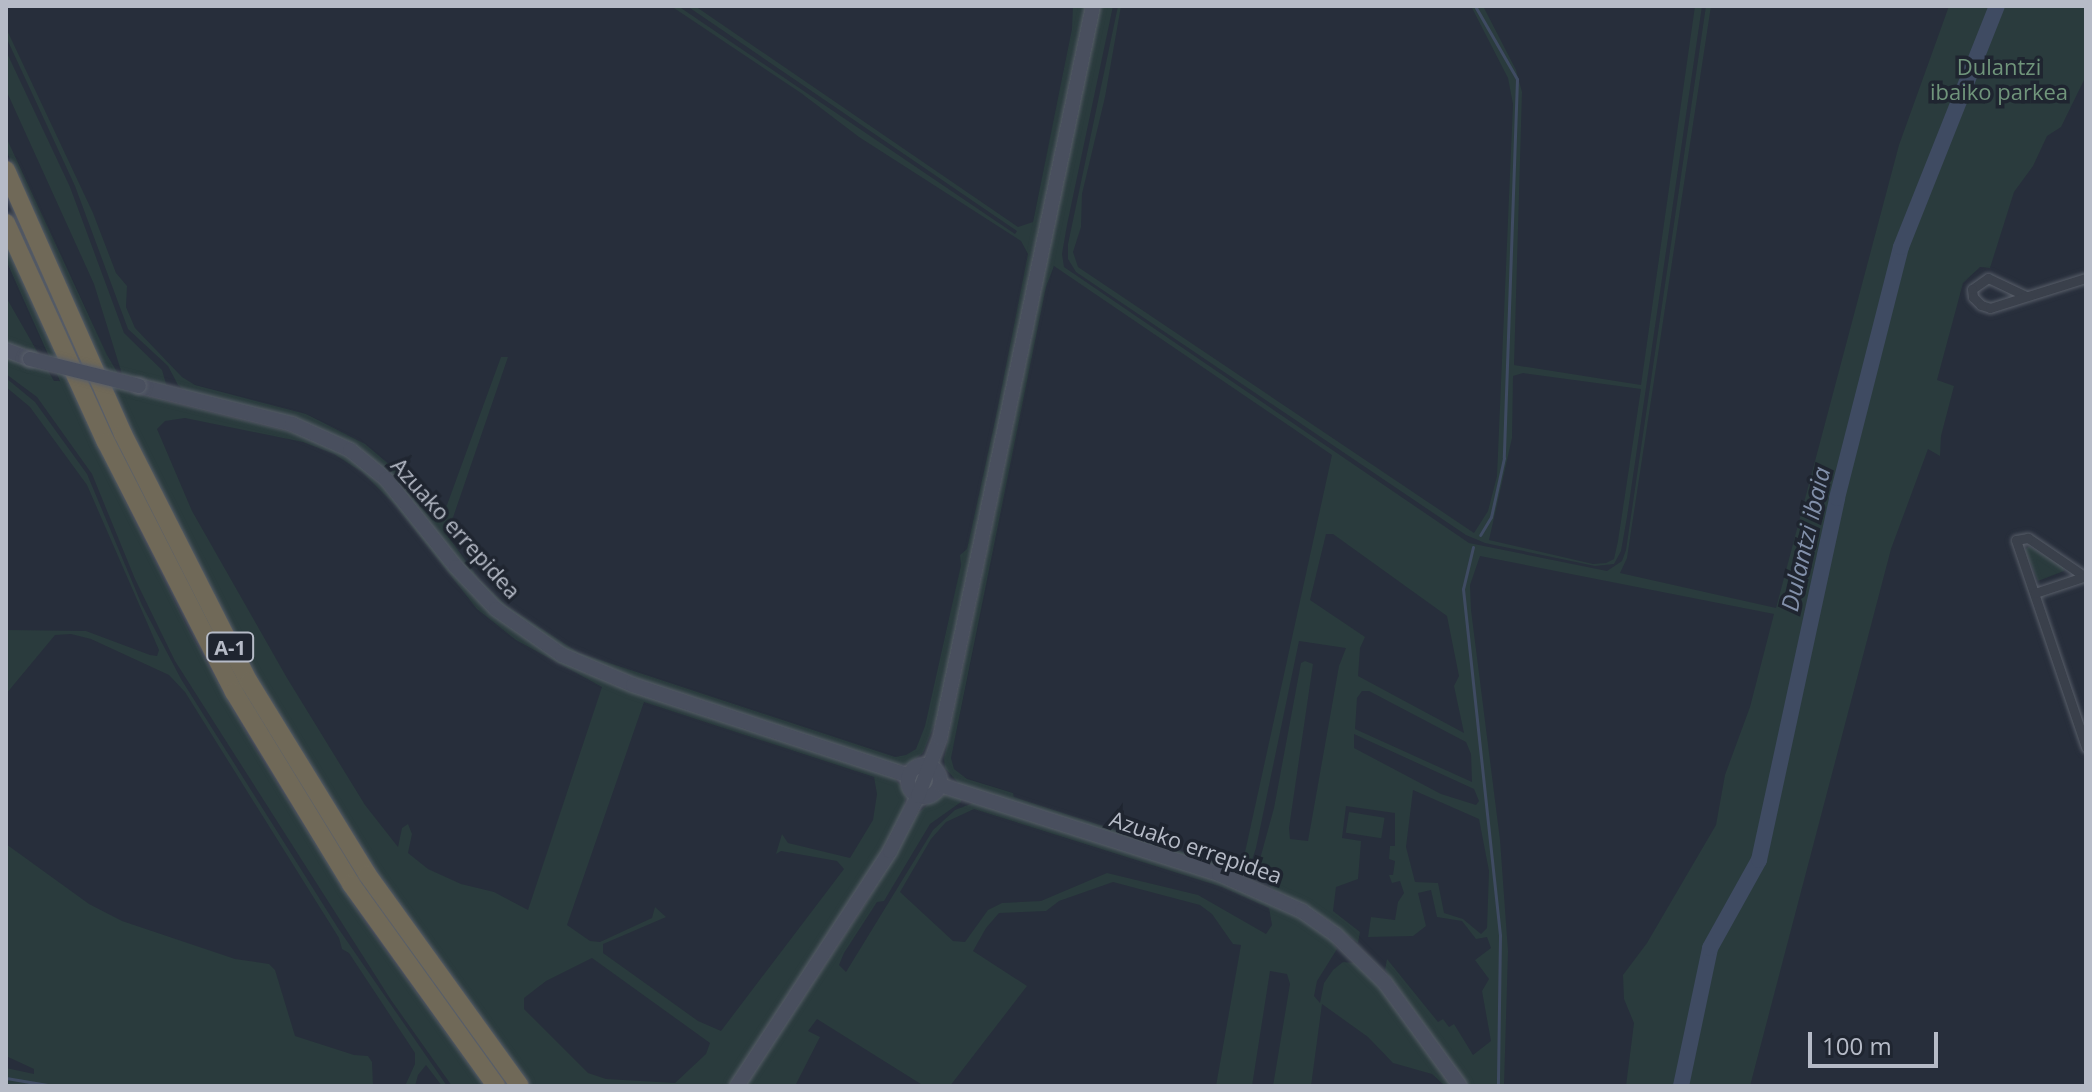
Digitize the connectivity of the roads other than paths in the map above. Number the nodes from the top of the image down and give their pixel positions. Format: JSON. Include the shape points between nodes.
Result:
{"nodes":[{"id":1,"x":1093,"y":6,"type":"edge"},
{"id":2,"x":6,"y":170,"type":"edge"},
{"id":3,"x":6,"y":223,"type":"edge"},
{"id":4,"x":2086,"y":278,"type":"edge"},
{"id":5,"x":2026,"y":296,"type":"junction"},
{"id":6,"x":6,"y":350,"type":"edge"},
{"id":7,"x":2085,"y":576,"type":"edge"},
{"id":8,"x":2035,"y":593,"type":"junction"},
{"id":9,"x":2086,"y":747,"type":"edge"},
{"id":10,"x":930,"y":766,"type":"junction"},
{"id":11,"x":909,"y":776,"type":"junction"},
{"id":12,"x":940,"y":785,"type":"junction"},
{"id":13,"x":918,"y":796,"type":"junction"},
{"id":14,"x":496,"y":1086,"type":"edge"},
{"id":15,"x":520,"y":1086,"type":"edge"},
{"id":16,"x":737,"y":1086,"type":"edge"},
{"id":17,"x":1460,"y":1086,"type":"edge"}],
"edges":[{"from":1,"to":10,"type":"street","via":[[950,703]]},
{"from":2,"to":15,"type":"highway","number":"A-1","via":[[123,434],[249,682],[375,886]]},
{"from":3,"to":14,"type":"highway","number":"A-1","via":[[106,442],[234,692],[368,909]]},
{"from":4,"to":5,"type":"street"},
{"from":5,"to":5,"type":"street","via":[[1988,278],[1972,289],[1973,297],[1990,308]]},
{"from":6,"to":11,"type":"street","name":"Azuako errepidea","bridge":true,"via":[[292,424],[350,450],[386,479],[496,609],[541,643],[648,690]]},
{"from":7,"to":8,"type":"street"},
{"from":7,"to":8,"type":"street","via":[[2028,538],[2016,540]]},
{"from":8,"to":9,"type":"street"},
{"from":10,"to":11,"type":"street","via":[[917,766]]},
{"from":10,"to":12,"type":"street"},
{"from":10,"to":13,"type":"street"},
{"from":11,"to":13,"type":"street","via":[[910,788]]},
{"from":12,"to":13,"type":"street","via":[[927,797]]},
{"from":12,"to":17,"type":"street","name":"Azuako errepidea","via":[[1219,874],[1302,911],[1336,935],[1385,983]]},
{"from":13,"to":16,"type":"street","via":[[866,891]]}]}
